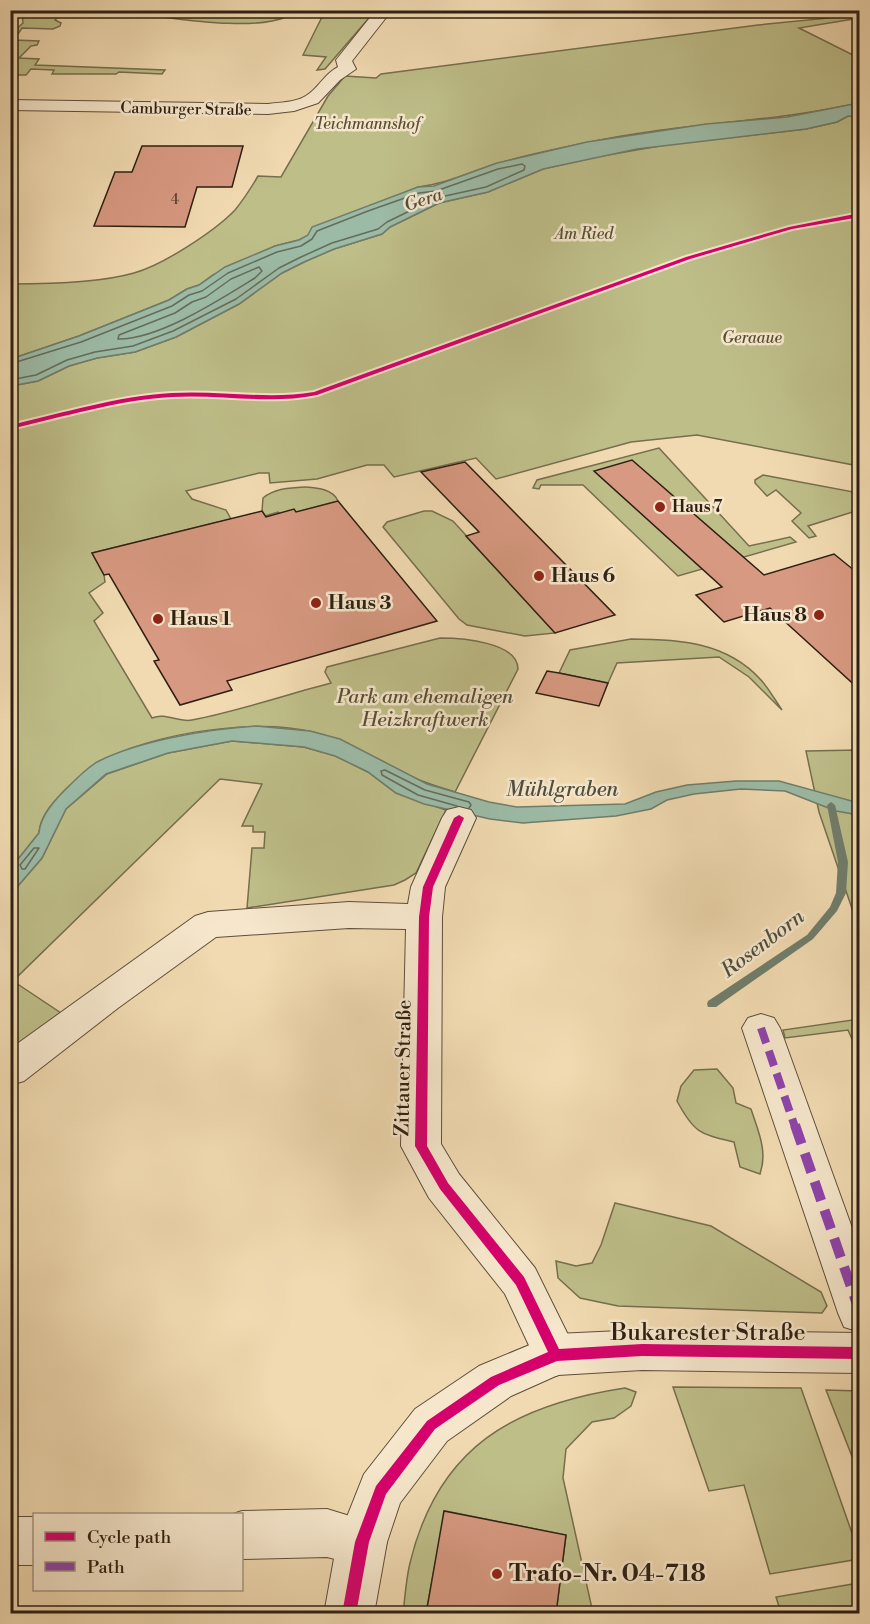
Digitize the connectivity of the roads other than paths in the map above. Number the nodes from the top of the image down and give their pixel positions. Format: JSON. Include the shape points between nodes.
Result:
{"nodes":[{"id":1,"x":385,"y":10,"type":"edge"},
{"id":2,"x":10,"y":105,"type":"edge"},
{"id":3,"x":459,"y":818,"type":"dead end"},
{"id":4,"x":423,"y":917,"type":"junction"},
{"id":5,"x":761,"y":1028,"type":"dead end"},
{"id":6,"x":10,"y":1070,"type":"edge"},
{"id":7,"x":860,"y":1313,"type":"edge"},
{"id":8,"x":860,"y":1353,"type":"edge"},
{"id":9,"x":556,"y":1355,"type":"junction"},
{"id":10,"x":243,"y":1535,"type":"edge"},
{"id":11,"x":33,"y":1540,"type":"edge"},
{"id":12,"x":10,"y":1541,"type":"edge"},
{"id":13,"x":362,"y":1542,"type":"junction"},
{"id":14,"x":349,"y":1614,"type":"edge"}],
"edges":[{"from":1,"to":2,"type":"street","name":"Camburger Straße","via":[[344,60],[348,69],[333,75],[312,99],[301,104],[268,109]]},
{"from":3,"to":4,"type":"street","name":"Zittauer Straße","via":[[428,887]]},
{"from":4,"to":6,"type":"street","via":[[349,915],[208,925]]},
{"from":4,"to":9,"type":"street","name":"Zittauer Straße","via":[[421,1146],[444,1186],[520,1281]]},
{"from":5,"to":7,"type":"street"},
{"from":8,"to":9,"type":"street","name":"Bukarester Straße","via":[[642,1350]]},
{"from":9,"to":13,"type":"street","name":"Bukarester Straße","via":[[495,1381],[431,1425],[381,1490]]},
{"from":10,"to":13,"type":"street","via":[[327,1533]]},
{"from":11,"to":12,"type":"street"},
{"from":13,"to":14,"type":"street","name":"Bukarester Straße"}]}
